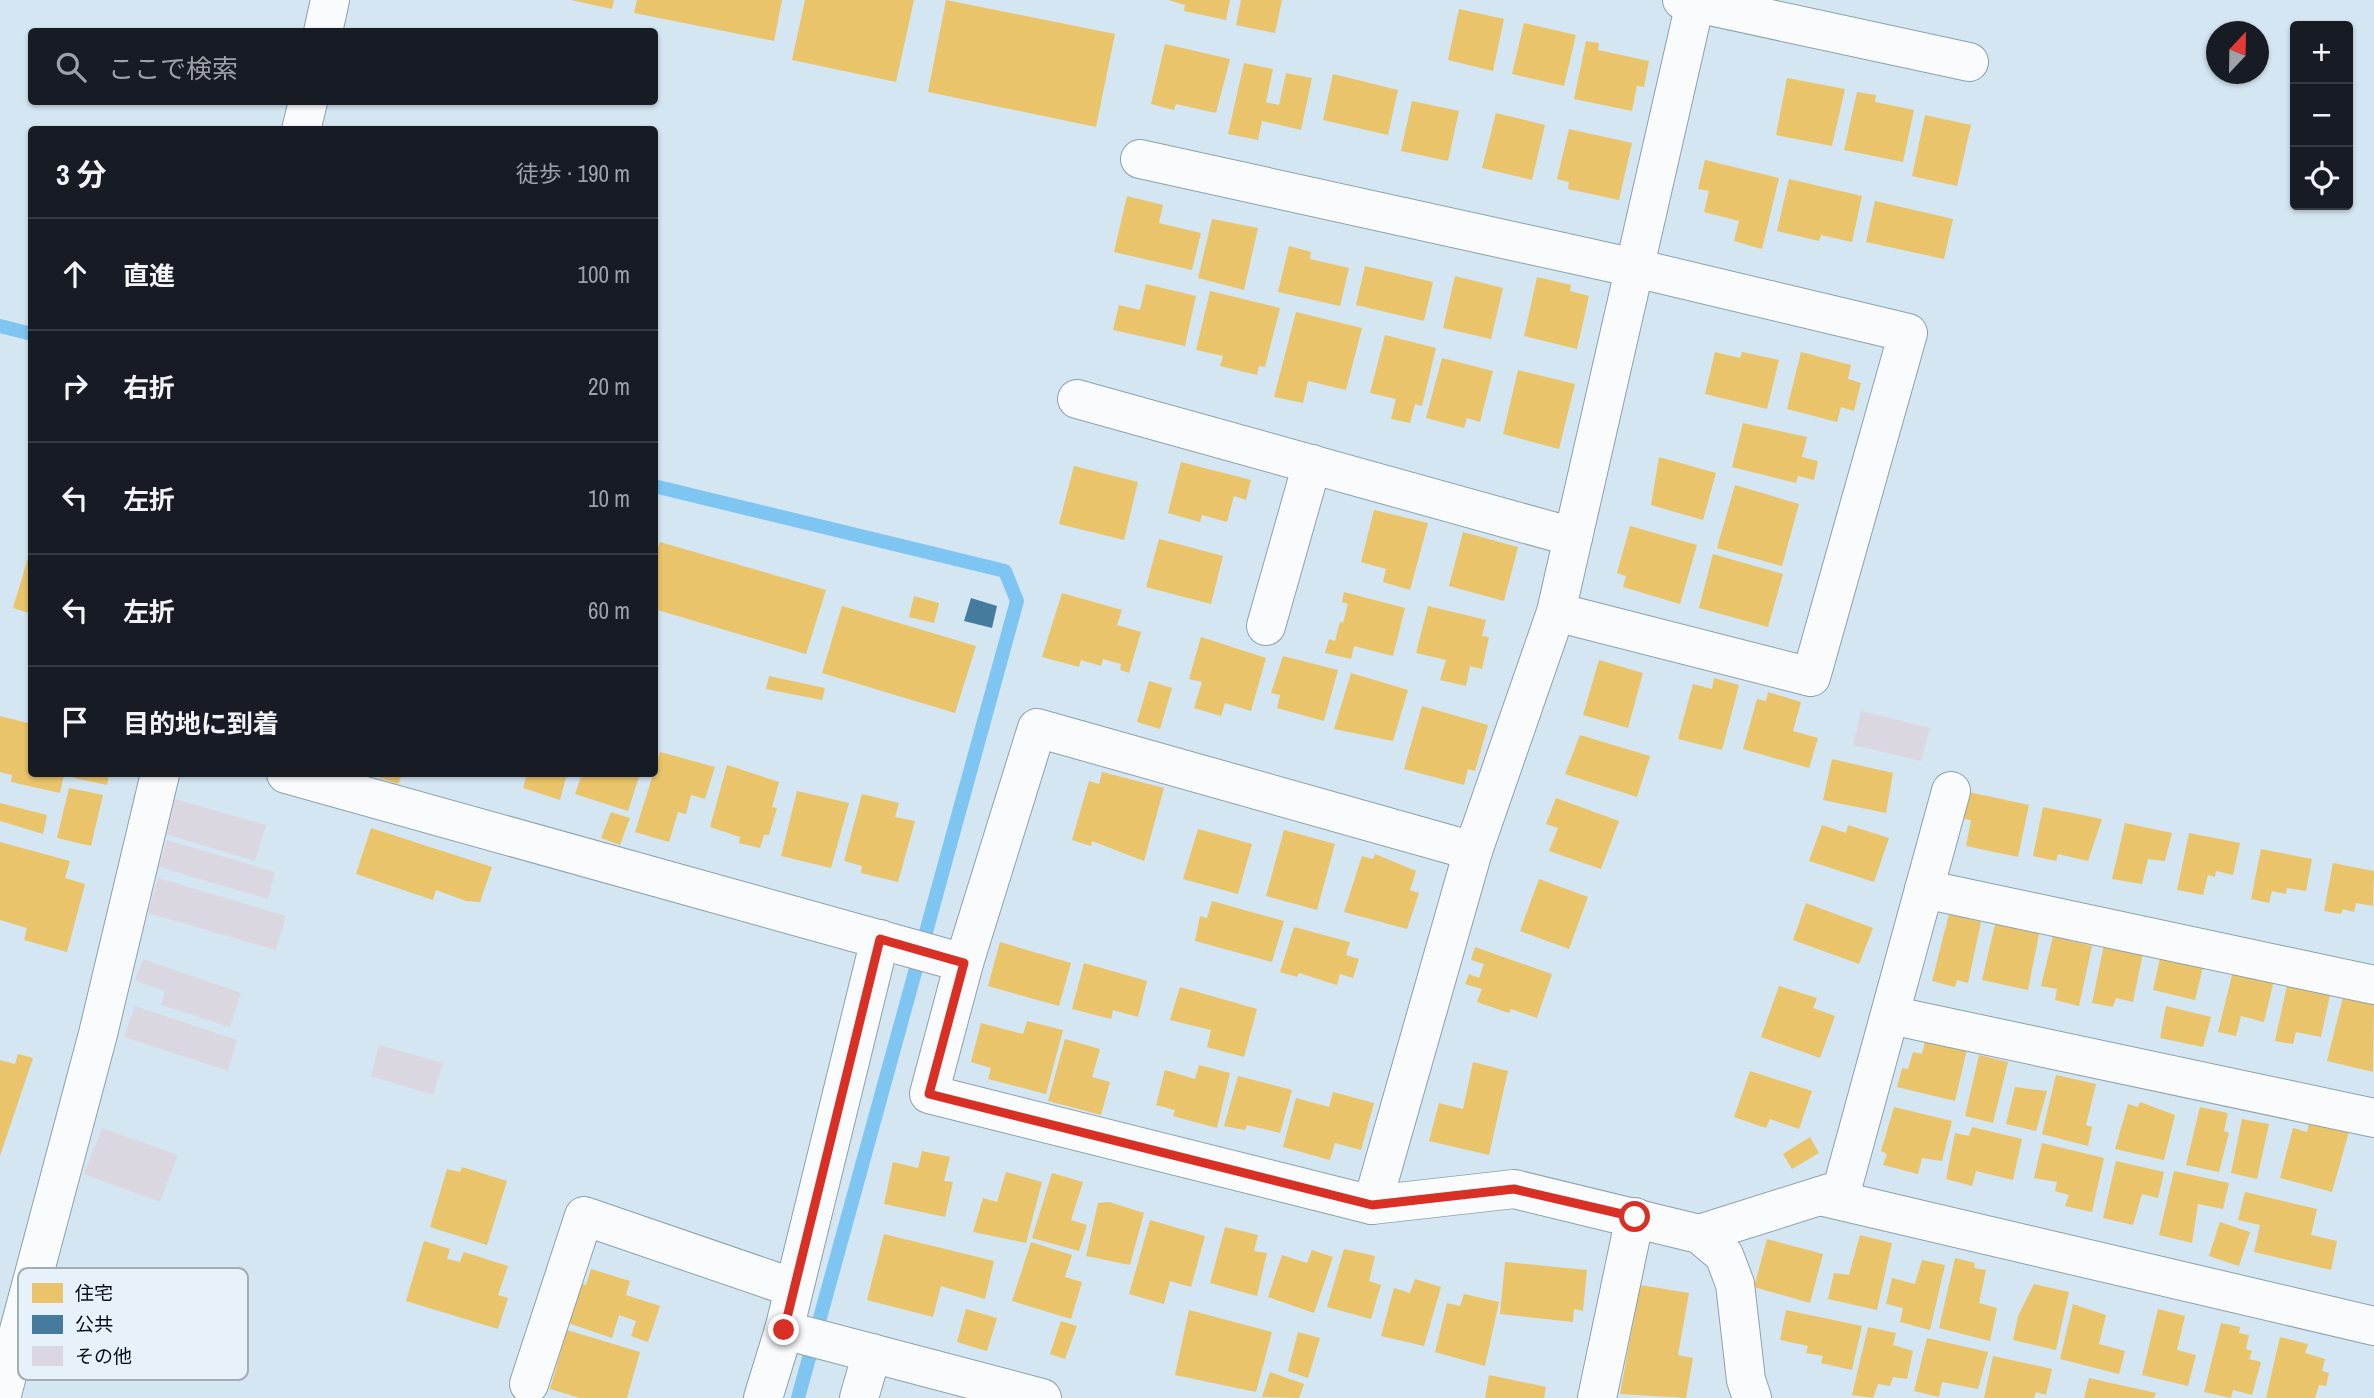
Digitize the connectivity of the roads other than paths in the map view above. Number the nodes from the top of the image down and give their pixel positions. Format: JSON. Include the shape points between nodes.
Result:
{"nodes":[{"id":1,"x":330,"y":0,"type":"edge"},
{"id":2,"x":1688,"y":1,"type":"edge"},
{"id":3,"x":1832,"y":16,"type":"edge"},
{"id":4,"x":324,"y":28,"type":"edge"},
{"id":5,"x":1969,"y":62,"type":"dead end"},
{"id":6,"x":306,"y":105,"type":"edge"},
{"id":7,"x":302,"y":126,"type":"edge"},
{"id":8,"x":1140,"y":159,"type":"dead end"},
{"id":9,"x":1635,"y":268,"type":"junction"},
{"id":10,"x":1076,"y":399,"type":"dead end"},
{"id":11,"x":1312,"y":464,"type":"junction"},
{"id":12,"x":1573,"y":537,"type":"junction"},
{"id":13,"x":1556,"y":612,"type":"junction"},
{"id":14,"x":1266,"y":626,"type":"dead end"},
{"id":15,"x":159,"y":777,"type":"edge"},
{"id":16,"x":297,"y":777,"type":"edge"},
{"id":17,"x":1951,"y":791,"type":"dead end"},
{"id":18,"x":1473,"y":851,"type":"junction"},
{"id":19,"x":1924,"y":890,"type":"junction"},
{"id":20,"x":880,"y":939,"type":"junction"},
{"id":21,"x":964,"y":963,"type":"junction"},
{"id":22,"x":2374,"y":985,"type":"edge"},
{"id":23,"x":1890,"y":1015,"type":"junction"},
{"id":24,"x":2374,"y":1118,"type":"edge"},
{"id":25,"x":1820,"y":1196,"type":"junction"},
{"id":26,"x":1372,"y":1205,"type":"junction"},
{"id":27,"x":1635,"y":1217,"type":"junction"},
{"id":28,"x":1699,"y":1234,"type":"junction"},
{"id":29,"x":36,"y":1268,"type":"edge"},
{"id":30,"x":794,"y":1288,"type":"junction"},
{"id":31,"x":2374,"y":1326,"type":"edge"},
{"id":32,"x":784,"y":1330,"type":"junction"},
{"id":33,"x":18,"y":1334,"type":"edge"},
{"id":34,"x":872,"y":1353,"type":"junction"},
{"id":35,"x":529,"y":1384,"type":"dead end"},
{"id":36,"x":1,"y":1398,"type":"edge"},
{"id":37,"x":763,"y":1398,"type":"edge"},
{"id":38,"x":859,"y":1398,"type":"edge"},
{"id":39,"x":1042,"y":1398,"type":"edge"},
{"id":40,"x":1597,"y":1398,"type":"edge"},
{"id":41,"x":1752,"y":1398,"type":"edge"}],
"edges":[{"from":1,"to":4,"type":"street"},
{"from":2,"to":3,"type":"street"},
{"from":2,"to":9,"type":"street"},
{"from":3,"to":5,"type":"street"},
{"from":6,"to":7,"type":"street"},
{"from":8,"to":9,"type":"street"},
{"from":9,"to":12,"type":"street"},
{"from":9,"to":13,"type":"street","via":[[1908,332],[1811,677]]},
{"from":10,"to":11,"type":"street"},
{"from":11,"to":12,"type":"street"},
{"from":11,"to":14,"type":"street"},
{"from":12,"to":13,"type":"street"},
{"from":13,"to":18,"type":"street"},
{"from":15,"to":29,"type":"street"},
{"from":16,"to":20,"type":"street"},
{"from":17,"to":19,"type":"street"},
{"from":18,"to":21,"type":"street","via":[[1037,728]]},
{"from":18,"to":26,"type":"street"},
{"from":19,"to":22,"type":"street"},
{"from":19,"to":23,"type":"street"},
{"from":20,"to":21,"type":"street"},
{"from":20,"to":30,"type":"street"},
{"from":21,"to":26,"type":"street","via":[[929,1094]]},
{"from":23,"to":24,"type":"street"},
{"from":23,"to":25,"type":"street","via":[[1842,1189]]},
{"from":25,"to":28,"type":"street"},
{"from":25,"to":31,"type":"street"},
{"from":26,"to":27,"type":"street","via":[[1514,1189]]},
{"from":27,"to":28,"type":"street"},
{"from":27,"to":40,"type":"street"},
{"from":28,"to":41,"type":"street","via":[[1724,1255],[1735,1284]]},
{"from":30,"to":32,"type":"street"},
{"from":30,"to":35,"type":"street","via":[[584,1216]]},
{"from":32,"to":34,"type":"street"},
{"from":32,"to":37,"type":"street"},
{"from":33,"to":36,"type":"street"},
{"from":34,"to":38,"type":"street"},
{"from":34,"to":39,"type":"street"}]}
